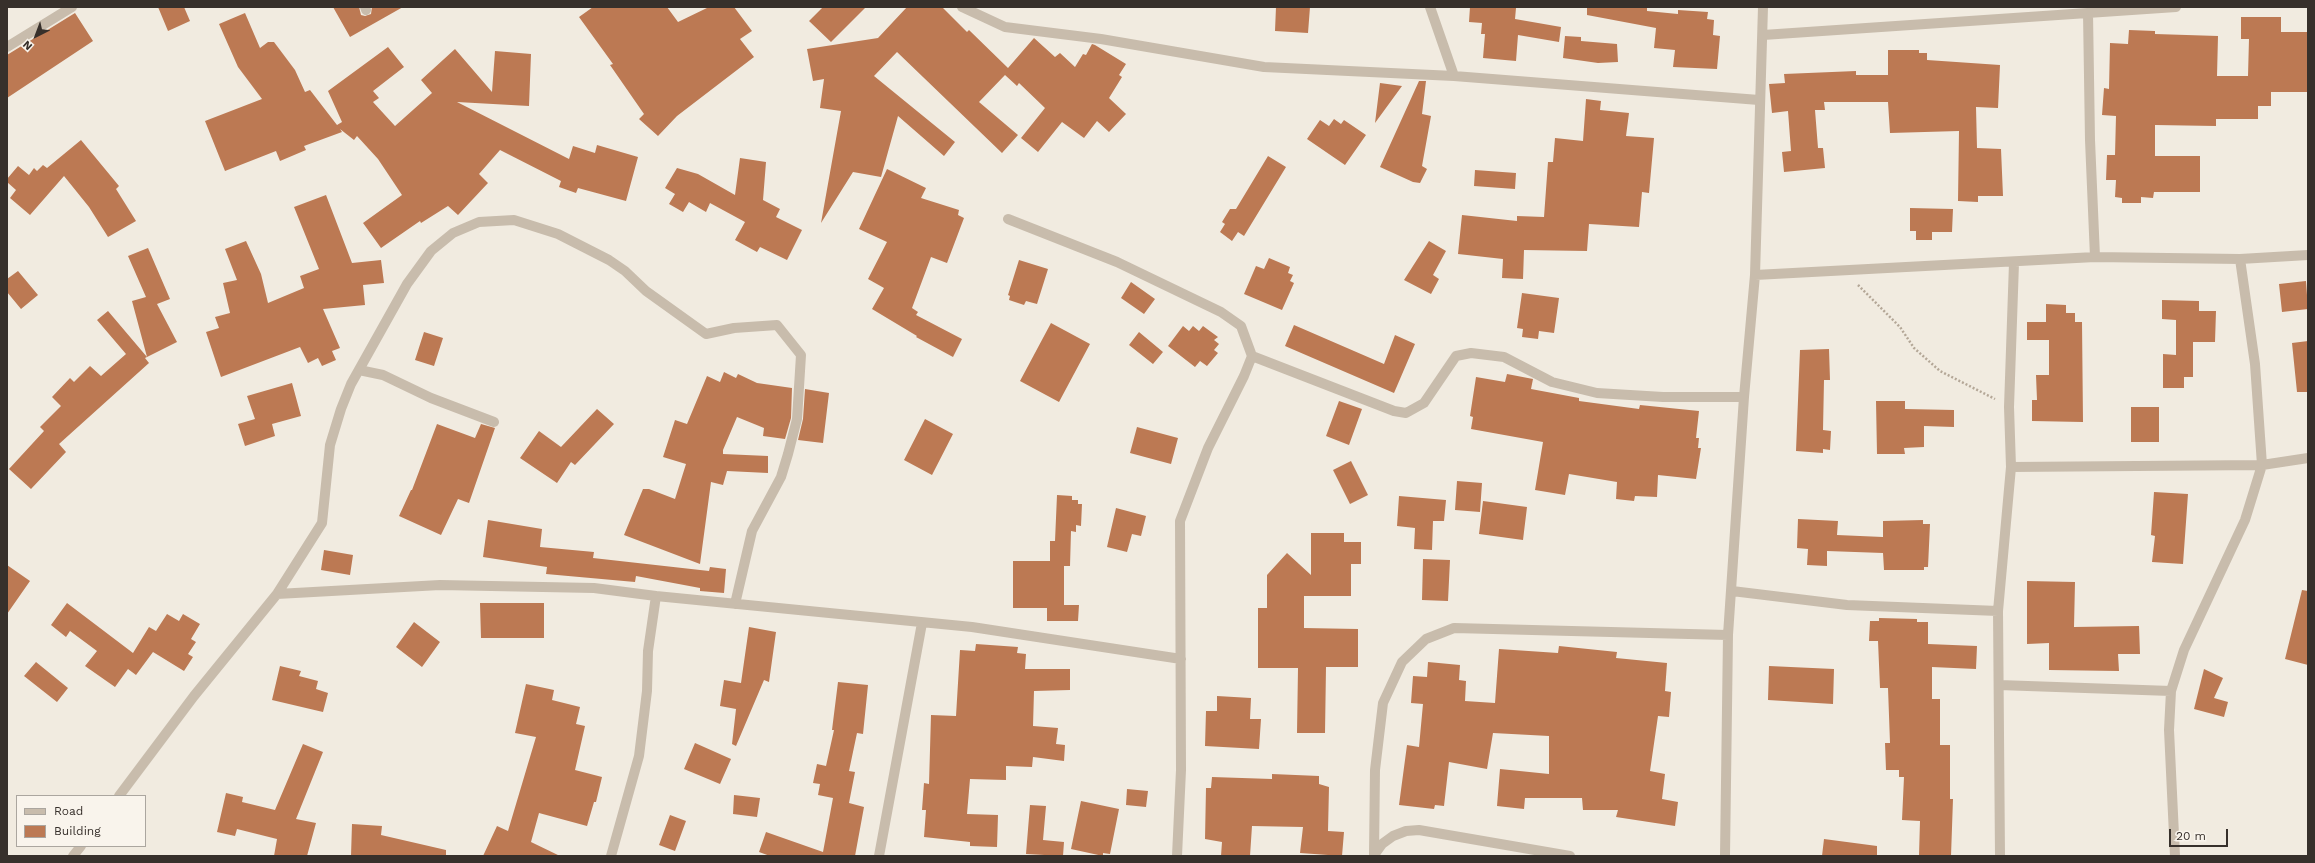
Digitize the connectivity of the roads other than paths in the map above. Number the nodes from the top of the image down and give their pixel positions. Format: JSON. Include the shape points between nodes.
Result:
{"nodes":[{"id":1,"x":72,"y":7,"type":"edge"},
{"id":2,"x":962,"y":7,"type":"edge"},
{"id":3,"x":1430,"y":7,"type":"edge"},
{"id":4,"x":1763,"y":7,"type":"edge"},
{"id":5,"x":2176,"y":7,"type":"edge"},
{"id":6,"x":2088,"y":14,"type":"junction"},
{"id":7,"x":1763,"y":35,"type":"junction"},
{"id":8,"x":7,"y":47,"type":"edge"},
{"id":9,"x":1454,"y":76,"type":"junction"},
{"id":10,"x":1759,"y":100,"type":"junction"},
{"id":11,"x":1008,"y":219,"type":"dead end"},
{"id":12,"x":2308,"y":255,"type":"edge"},
{"id":13,"x":2095,"y":257,"type":"junction"},
{"id":14,"x":2240,"y":259,"type":"junction"},
{"id":15,"x":2014,"y":263,"type":"junction"},
{"id":16,"x":1755,"y":276,"type":"junction"},
{"id":17,"x":1252,"y":356,"type":"junction"},
{"id":18,"x":359,"y":370,"type":"junction"},
{"id":19,"x":1744,"y":397,"type":"junction"},
{"id":20,"x":494,"y":422,"type":"dead end"},
{"id":21,"x":2308,"y":458,"type":"edge"},
{"id":22,"x":2262,"y":465,"type":"junction"},
{"id":23,"x":2011,"y":468,"type":"junction"},
{"id":24,"x":1732,"y":591,"type":"junction"},
{"id":25,"x":277,"y":594,"type":"junction"},
{"id":26,"x":656,"y":596,"type":"junction"},
{"id":27,"x":735,"y":604,"type":"junction"},
{"id":28,"x":1998,"y":611,"type":"junction"},
{"id":29,"x":922,"y":623,"type":"junction"},
{"id":30,"x":1728,"y":635,"type":"junction"},
{"id":31,"x":1181,"y":659,"type":"junction"},
{"id":32,"x":1999,"y":685,"type":"junction"},
{"id":33,"x":2171,"y":692,"type":"junction"},
{"id":34,"x":120,"y":795,"type":"edge"},
{"id":35,"x":80,"y":847,"type":"edge"},
{"id":36,"x":1374,"y":855,"type":"edge"},
{"id":37,"x":73,"y":856,"type":"edge"},
{"id":38,"x":611,"y":856,"type":"edge"},
{"id":39,"x":879,"y":856,"type":"edge"},
{"id":40,"x":1177,"y":856,"type":"edge"},
{"id":41,"x":1570,"y":856,"type":"edge"},
{"id":42,"x":1725,"y":856,"type":"edge"},
{"id":43,"x":2000,"y":856,"type":"edge"},
{"id":44,"x":2175,"y":856,"type":"edge"}],
"edges":[{"from":1,"to":8,"type":"street"},
{"from":2,"to":9,"type":"street","via":[[1005,26],[1101,39],[1264,67]]},
{"from":3,"to":9,"type":"street"},
{"from":4,"to":7,"type":"street"},
{"from":5,"to":6,"type":"street"},
{"from":6,"to":7,"type":"street"},
{"from":6,"to":13,"type":"street"},
{"from":7,"to":10,"type":"street"},
{"from":9,"to":10,"type":"street"},
{"from":10,"to":16,"type":"street"},
{"from":11,"to":17,"type":"street","via":[[1117,262],[1221,312],[1241,326]]},
{"from":12,"to":14,"type":"street"},
{"from":13,"to":14,"type":"street"},
{"from":13,"to":15,"type":"street"},
{"from":14,"to":22,"type":"street","via":[[2255,364]]},
{"from":15,"to":16,"type":"street","via":[[1966,263]]},
{"from":15,"to":23,"type":"street","via":[[2009,407]]},
{"from":16,"to":19,"type":"street"},
{"from":17,"to":19,"type":"street","via":[[1394,411],[1406,413],[1424,403],[1456,356],[1471,353],[1504,357],[1552,382],[1596,393],[1663,397]]},
{"from":17,"to":31,"type":"street","via":[[1208,448],[1180,522]]},
{"from":18,"to":20,"type":"street","via":[[383,375],[431,398]]},
{"from":18,"to":25,"type":"street","via":[[341,409],[330,445],[322,524]]},
{"from":18,"to":27,"type":"street","via":[[407,284],[431,251],[453,233],[479,222],[514,220],[558,234],[625,271],[646,291],[706,334],[734,328],[777,325],[801,355],[797,419],[781,477],[752,531]]},
{"from":19,"to":24,"type":"street"},
{"from":21,"to":22,"type":"street"},
{"from":22,"to":23,"type":"street"},
{"from":22,"to":33,"type":"street","via":[[2245,520],[2184,650]]},
{"from":23,"to":28,"type":"street"},
{"from":24,"to":28,"type":"street","via":[[1847,605]]},
{"from":24,"to":30,"type":"street"},
{"from":25,"to":26,"type":"street","via":[[440,585],[594,588]]},
{"from":25,"to":34,"type":"street","via":[[194,696]]},
{"from":26,"to":27,"type":"street"},
{"from":26,"to":38,"type":"street","via":[[648,651],[647,691],[639,756]]},
{"from":27,"to":29,"type":"street"},
{"from":28,"to":32,"type":"street"},
{"from":29,"to":31,"type":"street","via":[[972,627]]},
{"from":29,"to":39,"type":"street"},
{"from":30,"to":36,"type":"street","via":[[1454,628],[1426,639],[1402,662],[1383,703],[1375,770]]},
{"from":30,"to":42,"type":"street"},
{"from":31,"to":40,"type":"street","via":[[1181,770]]},
{"from":32,"to":33,"type":"street"},
{"from":32,"to":43,"type":"street"},
{"from":33,"to":44,"type":"street","via":[[2169,730]]},
{"from":35,"to":37,"type":"street"},
{"from":36,"to":41,"type":"street","via":[[1382,844],[1393,836],[1419,830]]}]}
